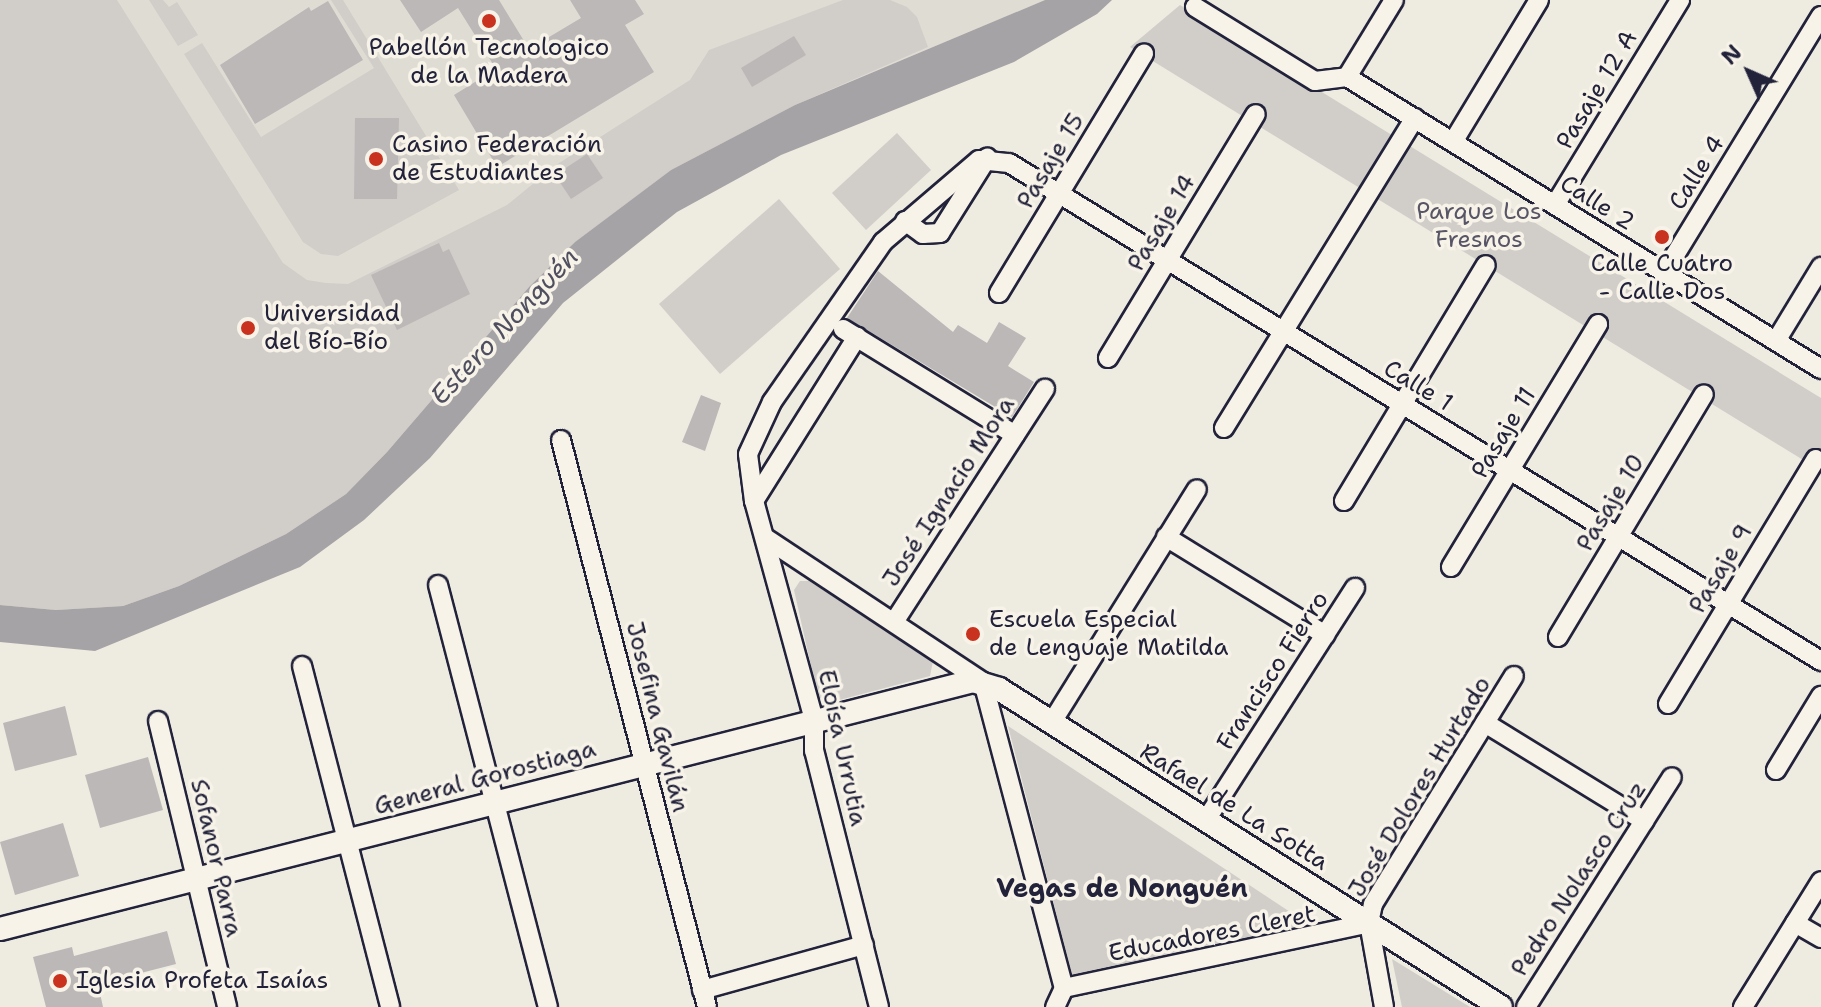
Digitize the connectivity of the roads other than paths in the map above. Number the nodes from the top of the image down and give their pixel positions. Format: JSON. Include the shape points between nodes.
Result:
{"nodes":[{"id":1,"x":1394,"y":0,"type":"edge"},
{"id":2,"x":1539,"y":0,"type":"edge"},
{"id":3,"x":1680,"y":0,"type":"edge"},
{"id":4,"x":1195,"y":7,"type":"dead end"},
{"id":5,"x":1821,"y":16,"type":"edge"},
{"id":6,"x":1144,"y":54,"type":"dead end"},
{"id":7,"x":1347,"y":77,"type":"junction"},
{"id":8,"x":1256,"y":114,"type":"dead end"},
{"id":9,"x":1415,"y":118,"type":"junction"},
{"id":10,"x":1453,"y":142,"type":"junction"},
{"id":11,"x":987,"y":158,"type":"junction"},
{"id":12,"x":1059,"y":194,"type":"junction"},
{"id":13,"x":1555,"y":205,"type":"junction"},
{"id":14,"x":905,"y":221,"type":"junction"},
{"id":15,"x":1167,"y":260,"type":"junction"},
{"id":16,"x":1486,"y":265,"type":"dead end"},
{"id":17,"x":1821,"y":267,"type":"edge"},
{"id":18,"x":1664,"y":273,"type":"junction"},
{"id":19,"x":999,"y":293,"type":"dead end"},
{"id":20,"x":1598,"y":324,"type":"dead end"},
{"id":21,"x":1283,"y":331,"type":"junction"},
{"id":22,"x":1776,"y":341,"type":"junction"},
{"id":23,"x":1108,"y":358,"type":"dead end"},
{"id":24,"x":1821,"y":369,"type":"edge"},
{"id":25,"x":1045,"y":389,"type":"dead end"},
{"id":26,"x":1704,"y":394,"type":"dead end"},
{"id":27,"x":1402,"y":404,"type":"junction"},
{"id":28,"x":1224,"y":428,"type":"dead end"},
{"id":29,"x":1015,"y":435,"type":"junction"},
{"id":30,"x":561,"y":440,"type":"dead end"},
{"id":31,"x":1816,"y":459,"type":"dead end"},
{"id":32,"x":1510,"y":470,"type":"junction"},
{"id":33,"x":1197,"y":489,"type":"dead end"},
{"id":34,"x":754,"y":501,"type":"junction"},
{"id":35,"x":1344,"y":501,"type":"dead end"},
{"id":36,"x":1166,"y":537,"type":"junction"},
{"id":37,"x":1618,"y":537,"type":"junction"},
{"id":38,"x":767,"y":539,"type":"junction"},
{"id":39,"x":1451,"y":567,"type":"dead end"},
{"id":40,"x":438,"y":585,"type":"dead end"},
{"id":41,"x":1355,"y":588,"type":"dead end"},
{"id":42,"x":1728,"y":604,"type":"junction"},
{"id":43,"x":894,"y":622,"type":"junction"},
{"id":44,"x":1325,"y":635,"type":"junction"},
{"id":45,"x":1558,"y":637,"type":"dead end"},
{"id":46,"x":938,"y":651,"type":"junction"},
{"id":47,"x":1821,"y":661,"type":"edge"},
{"id":48,"x":302,"y":666,"type":"dead end"},
{"id":49,"x":1514,"y":676,"type":"dead end"},
{"id":50,"x":983,"y":682,"type":"junction"},
{"id":51,"x":937,"y":687,"type":"junction"},
{"id":52,"x":1821,"y":696,"type":"edge"},
{"id":53,"x":1668,"y":704,"type":"dead end"},
{"id":54,"x":814,"y":720,"type":"junction"},
{"id":55,"x":158,"y":721,"type":"dead end"},
{"id":56,"x":1052,"y":722,"type":"junction"},
{"id":57,"x":1485,"y":723,"type":"junction"},
{"id":58,"x":644,"y":764,"type":"junction"},
{"id":59,"x":1776,"y":770,"type":"dead end"},
{"id":60,"x":1672,"y":777,"type":"dead end"},
{"id":61,"x":494,"y":802,"type":"junction"},
{"id":62,"x":1206,"y":820,"type":"junction"},
{"id":63,"x":1644,"y":821,"type":"junction"},
{"id":64,"x":347,"y":841,"type":"junction"},
{"id":65,"x":1821,"y":881,"type":"edge"},
{"id":66,"x":196,"y":882,"type":"junction"},
{"id":67,"x":1369,"y":923,"type":"junction"},
{"id":68,"x":1795,"y":923,"type":"junction"},
{"id":69,"x":0,"y":929,"type":"edge"},
{"id":70,"x":1821,"y":938,"type":"edge"},
{"id":71,"x":864,"y":945,"type":"junction"},
{"id":72,"x":1064,"y":988,"type":"junction"},
{"id":73,"x":705,"y":998,"type":"edge"},
{"id":74,"x":227,"y":1007,"type":"edge"},
{"id":75,"x":390,"y":1007,"type":"edge"},
{"id":76,"x":548,"y":1007,"type":"edge"},
{"id":77,"x":879,"y":1007,"type":"edge"},
{"id":78,"x":1055,"y":1007,"type":"edge"},
{"id":79,"x":1384,"y":1007,"type":"edge"},
{"id":80,"x":1501,"y":1007,"type":"edge"},
{"id":81,"x":1526,"y":1007,"type":"edge"},
{"id":82,"x":1743,"y":1007,"type":"edge"}],
"edges":[{"from":1,"to":7,"type":"street"},
{"from":2,"to":10,"type":"street"},
{"from":3,"to":13,"type":"street","name":"Pasaje 12 A"},
{"from":4,"to":7,"type":"street","via":[[1315,81]]},
{"from":5,"to":18,"type":"street","name":"Calle 4"},
{"from":6,"to":12,"type":"street","name":"Pasaje 15"},
{"from":7,"to":9,"type":"street","name":"Calle 2"},
{"from":8,"to":15,"type":"street","name":"Pasaje 14"},
{"from":9,"to":10,"type":"street","name":"Calle 2"},
{"from":9,"to":21,"type":"street"},
{"from":10,"to":13,"type":"street","name":"Calle 2"},
{"from":11,"to":12,"type":"street","name":"Calle 1","via":[[1003,160]]},
{"from":11,"to":14,"type":"street","via":[[972,164]]},
{"from":11,"to":14,"type":"street","via":[[940,233],[929,236]]},
{"from":12,"to":15,"type":"street","name":"Calle 1"},
{"from":12,"to":19,"type":"street","name":"Pasaje 15"},
{"from":13,"to":18,"type":"street","name":"Calle 2"},
{"from":14,"to":34,"type":"street","name":"Eloísa Urrutia","via":[[864,267],[758,423],[748,454]]},
{"from":15,"to":21,"type":"street","name":"Calle 1"},
{"from":15,"to":23,"type":"street","name":"Pasaje 14"},
{"from":16,"to":27,"type":"street"},
{"from":17,"to":22,"type":"street"},
{"from":18,"to":22,"type":"street","name":"Calle 2"},
{"from":20,"to":32,"type":"street","name":"Pasaje 11"},
{"from":21,"to":27,"type":"street","name":"Calle 1"},
{"from":21,"to":28,"type":"street"},
{"from":22,"to":24,"type":"street","name":"Calle 2"},
{"from":25,"to":29,"type":"street","name":"José Ignacio Mora"},
{"from":26,"to":37,"type":"street","name":"Pasaje 10"},
{"from":27,"to":32,"type":"street","name":"Calle 1"},
{"from":27,"to":35,"type":"street"},
{"from":29,"to":34,"type":"street","via":[[850,333]]},
{"from":29,"to":43,"type":"street","name":"José Ignacio Mora"},
{"from":30,"to":58,"type":"street","name":"Josefina Gavilán"},
{"from":31,"to":42,"type":"street","name":"Pasaje 9"},
{"from":32,"to":37,"type":"street","name":"Calle 1"},
{"from":32,"to":39,"type":"street","name":"Pasaje 11"},
{"from":33,"to":36,"type":"street"},
{"from":34,"to":38,"type":"street","name":"Eloísa Urrutia"},
{"from":36,"to":44,"type":"street"},
{"from":36,"to":56,"type":"street"},
{"from":37,"to":42,"type":"street","name":"Calle 1"},
{"from":37,"to":45,"type":"street","name":"Pasaje 10"},
{"from":38,"to":43,"type":"street","name":"Rafael de La Sotta"},
{"from":38,"to":54,"type":"street","name":"Eloísa Urrutia"},
{"from":40,"to":61,"type":"street"},
{"from":41,"to":44,"type":"street","name":"Francisco Fierro"},
{"from":42,"to":47,"type":"street","name":"Calle 1"},
{"from":42,"to":53,"type":"street","name":"Pasaje 9"},
{"from":43,"to":46,"type":"street","name":"Rafael de La Sotta"},
{"from":44,"to":62,"type":"street","name":"Francisco Fierro"},
{"from":46,"to":50,"type":"street","name":"Rafael de La Sotta"},
{"from":46,"to":51,"type":"street","via":[[942,671]]},
{"from":48,"to":64,"type":"street"},
{"from":49,"to":57,"type":"street","name":"José Dolores Hurtado"},
{"from":50,"to":51,"type":"street","name":"General Gorostiaga"},
{"from":50,"to":56,"type":"street","name":"Rafael de La Sotta"},
{"from":50,"to":72,"type":"street"},
{"from":51,"to":54,"type":"street","name":"General Gorostiaga"},
{"from":52,"to":59,"type":"street"},
{"from":54,"to":58,"type":"street","name":"General Gorostiaga"},
{"from":54,"to":71,"type":"street","name":"Eloísa Urrutia","via":[[814,751]]},
{"from":55,"to":66,"type":"street","name":"Sofanor Parra"},
{"from":56,"to":62,"type":"street","name":"Rafael de La Sotta"},
{"from":57,"to":63,"type":"street"},
{"from":57,"to":67,"type":"street","name":"José Dolores Hurtado","via":[[1373,904]]},
{"from":58,"to":61,"type":"street","name":"General Gorostiaga"},
{"from":58,"to":73,"type":"street","name":"Josefina Gavilán"},
{"from":60,"to":63,"type":"street","name":"Pedro Nolasco Cruz"},
{"from":61,"to":64,"type":"street","name":"General Gorostiaga"},
{"from":61,"to":76,"type":"street"},
{"from":62,"to":67,"type":"street","name":"Rafael de La Sotta"},
{"from":63,"to":81,"type":"street","name":"Pedro Nolasco Cruz"},
{"from":64,"to":66,"type":"street","name":"General Gorostiaga"},
{"from":64,"to":75,"type":"street"},
{"from":65,"to":68,"type":"street"},
{"from":66,"to":69,"type":"street","name":"General Gorostiaga"},
{"from":66,"to":74,"type":"street","name":"Sofanor Parra"},
{"from":67,"to":72,"type":"street","name":"Educadores Cleret"},
{"from":67,"to":79,"type":"street"},
{"from":67,"to":80,"type":"street","name":"Rafael de La Sotta"},
{"from":68,"to":70,"type":"street"},
{"from":68,"to":82,"type":"street"},
{"from":71,"to":73,"type":"street"},
{"from":71,"to":77,"type":"street","name":"Eloísa Urrutia"},
{"from":72,"to":78,"type":"street"}]}
